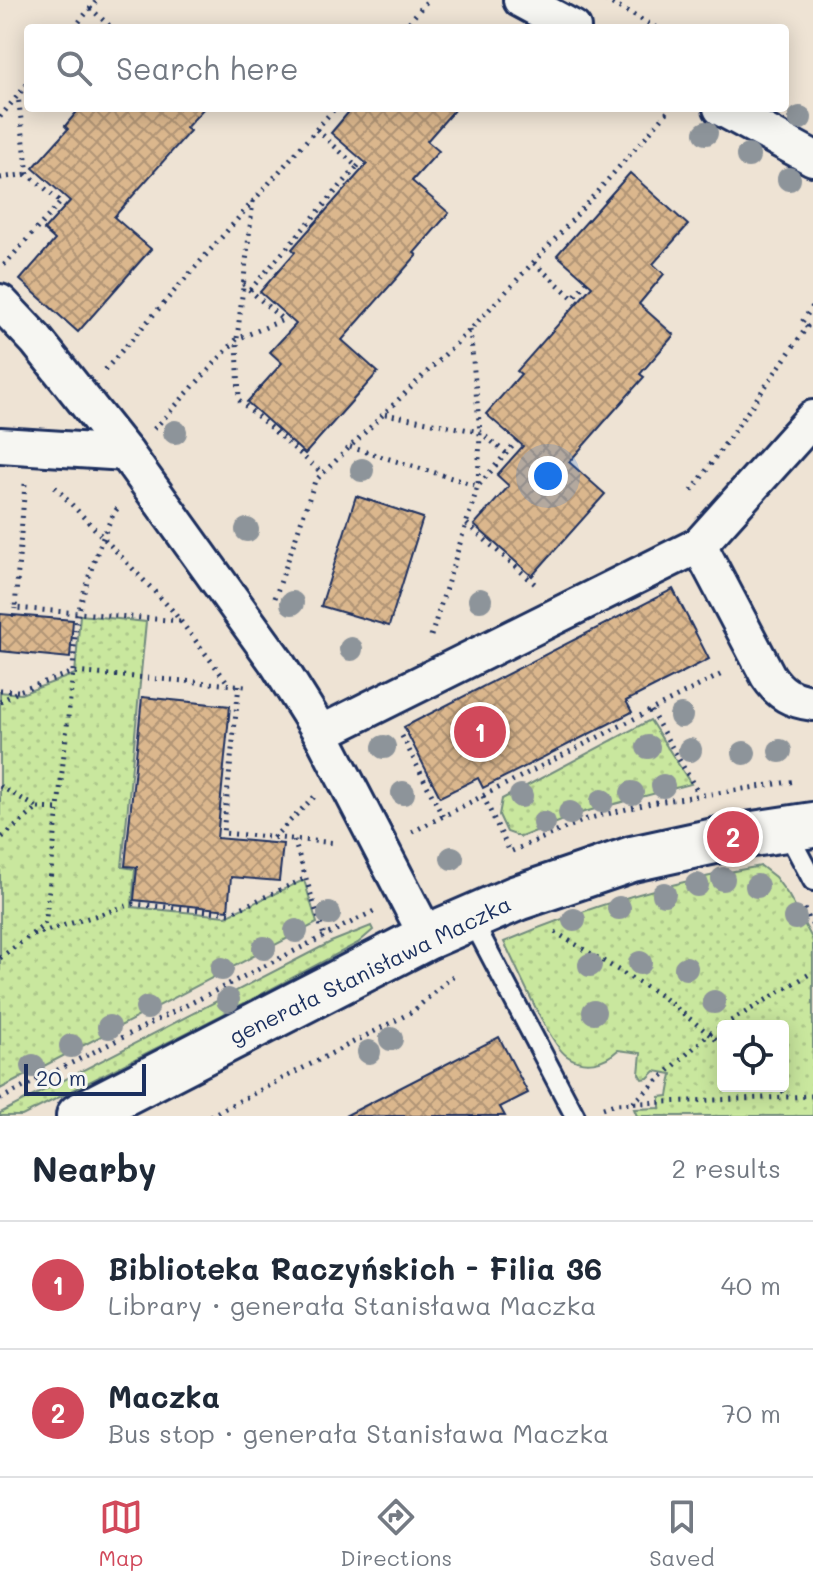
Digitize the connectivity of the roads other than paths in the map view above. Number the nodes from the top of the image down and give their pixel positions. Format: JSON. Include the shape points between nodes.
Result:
{"nodes":[{"id":1,"x":521,"y":0,"type":"edge"},
{"id":2,"x":566,"y":24,"type":"edge"},
{"id":3,"x":728,"y":112,"type":"edge"},
{"id":4,"x":813,"y":158,"type":"edge"},
{"id":5,"x":0,"y":302,"type":"edge"},
{"id":6,"x":813,"y":418,"type":"edge"},
{"id":7,"x":137,"y":444,"type":"junction"},
{"id":8,"x":0,"y":445,"type":"edge"},
{"id":9,"x":699,"y":545,"type":"junction"},
{"id":10,"x":813,"y":703,"type":"edge"},
{"id":11,"x":321,"y":733,"type":"junction"},
{"id":12,"x":799,"y":827,"type":"edge"},
{"id":13,"x":813,"y":881,"type":"edge"},
{"id":14,"x":471,"y":918,"type":"junction"},
{"id":15,"x":427,"y":937,"type":"junction"},
{"id":16,"x":79,"y":1116,"type":"edge"},
{"id":17,"x":575,"y":1116,"type":"edge"}],
"edges":[{"from":1,"to":2,"type":"street"},
{"from":3,"to":4,"type":"street"},
{"from":5,"to":7,"type":"street"},
{"from":6,"to":9,"type":"street"},
{"from":7,"to":8,"type":"street"},
{"from":7,"to":11,"type":"street"},
{"from":9,"to":10,"type":"street","via":[[778,691],[794,701]]},
{"from":9,"to":11,"type":"street"},
{"from":11,"to":15,"type":"street"},
{"from":12,"to":13,"type":"lane"},
{"from":12,"to":14,"type":"street","name":"generała Stanisława Maczka","via":[[632,859]]},
{"from":14,"to":15,"type":"street","name":"generała Stanisława Maczka"},
{"from":14,"to":17,"type":"lane"},
{"from":15,"to":16,"type":"street","name":"generała Stanisława Maczka"}]}
